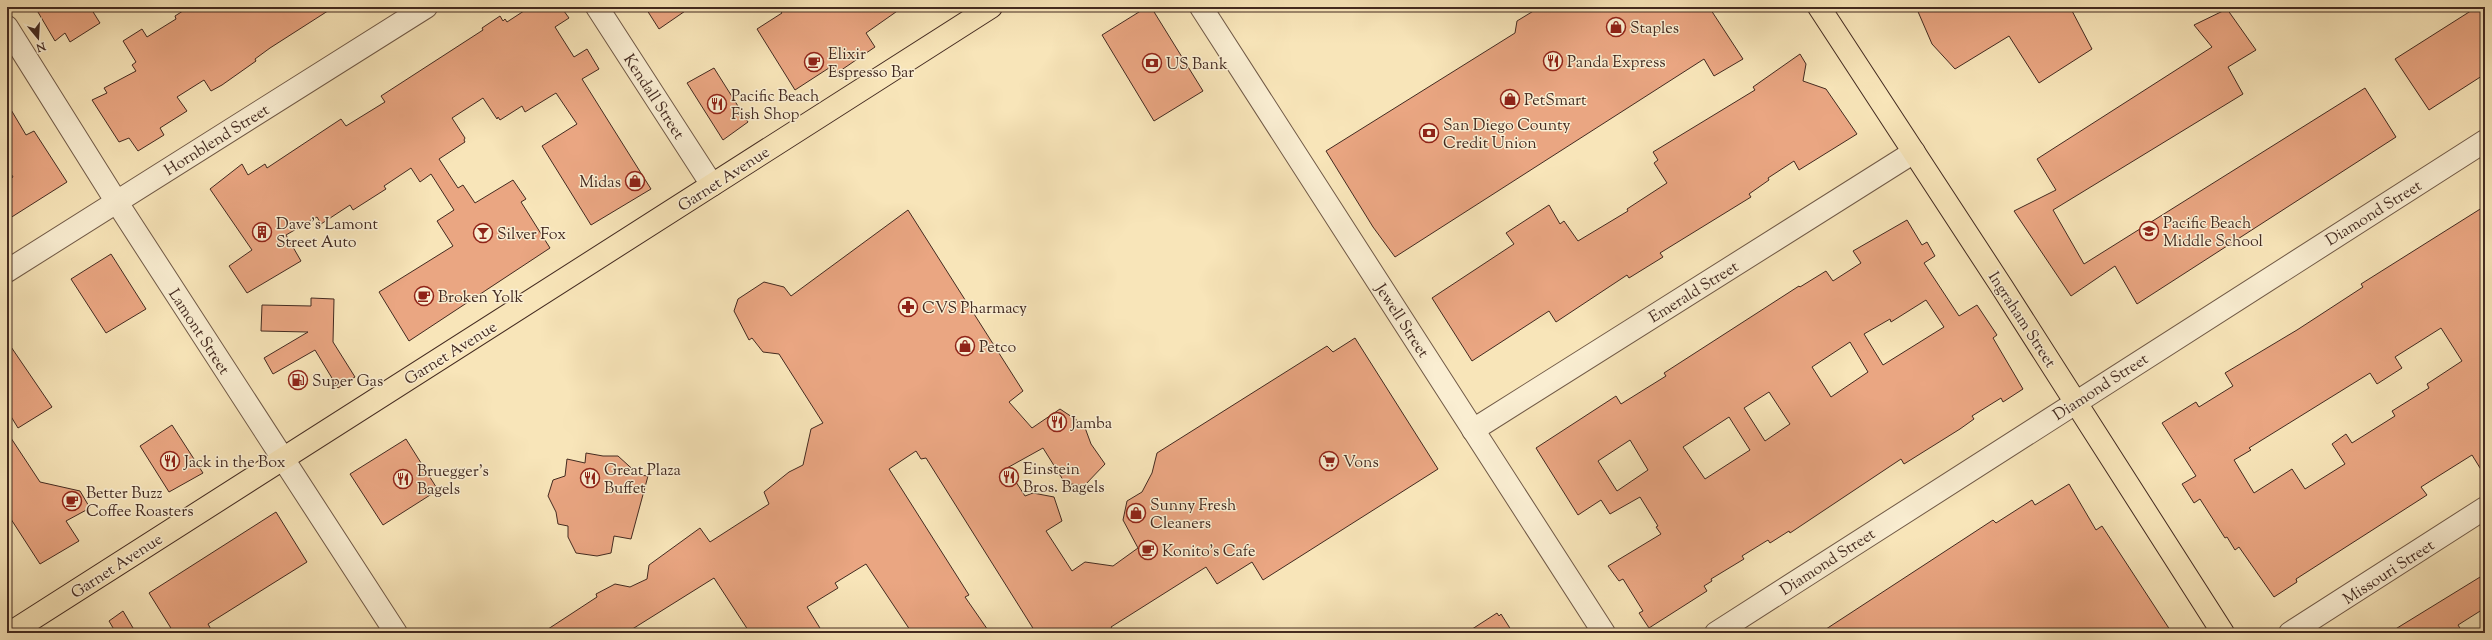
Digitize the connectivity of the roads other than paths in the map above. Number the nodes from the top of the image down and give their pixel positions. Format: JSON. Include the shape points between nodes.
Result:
{"nodes":[{"id":1,"x":426,"y":7,"type":"edge"},
{"id":2,"x":597,"y":7,"type":"edge"},
{"id":3,"x":991,"y":7,"type":"edge"},
{"id":4,"x":1202,"y":7,"type":"edge"},
{"id":5,"x":1819,"y":7,"type":"edge"},
{"id":6,"x":7,"y":27,"type":"edge"},
{"id":7,"x":2485,"y":141,"type":"edge"},
{"id":8,"x":1914,"y":152,"type":"junction"},
{"id":9,"x":712,"y":185,"type":"junction"},
{"id":10,"x":116,"y":201,"type":"junction"},
{"id":11,"x":7,"y":271,"type":"edge"},
{"id":12,"x":2076,"y":402,"type":"junction"},
{"id":13,"x":1473,"y":430,"type":"junction"},
{"id":14,"x":282,"y":458,"type":"junction"},
{"id":15,"x":2485,"y":508,"type":"edge"},
{"id":16,"x":10,"y":633,"type":"edge"},
{"id":17,"x":396,"y":633,"type":"edge"},
{"id":18,"x":1604,"y":633,"type":"edge"},
{"id":19,"x":1716,"y":633,"type":"edge"},
{"id":20,"x":2223,"y":633,"type":"edge"},
{"id":21,"x":2290,"y":633,"type":"edge"}],
"edges":[{"from":1,"to":10,"type":"street","name":"Hornblend Street"},
{"from":2,"to":9,"type":"street","name":"Kendall Street"},
{"from":3,"to":9,"type":"main road","name":"Garnet Avenue"},
{"from":4,"to":13,"type":"street","name":"Jewell Street"},
{"from":5,"to":8,"type":"main road","name":"Ingraham Street"},
{"from":6,"to":10,"type":"street","name":"Lamont Street"},
{"from":7,"to":12,"type":"street","name":"Diamond Street"},
{"from":8,"to":12,"type":"main road","name":"Ingraham Street"},
{"from":8,"to":13,"type":"street","name":"Emerald Street"},
{"from":9,"to":14,"type":"main road","name":"Garnet Avenue"},
{"from":10,"to":11,"type":"street","name":"Hornblend Street"},
{"from":10,"to":14,"type":"street","name":"Lamont Street"},
{"from":12,"to":19,"type":"street","name":"Diamond Street"},
{"from":12,"to":20,"type":"main road","name":"Ingraham Street"},
{"from":13,"to":18,"type":"street","name":"Jewell Street"},
{"from":14,"to":16,"type":"main road","name":"Garnet Avenue"},
{"from":14,"to":17,"type":"street","name":"Lamont Street"},
{"from":15,"to":21,"type":"street","name":"Missouri Street"}]}
